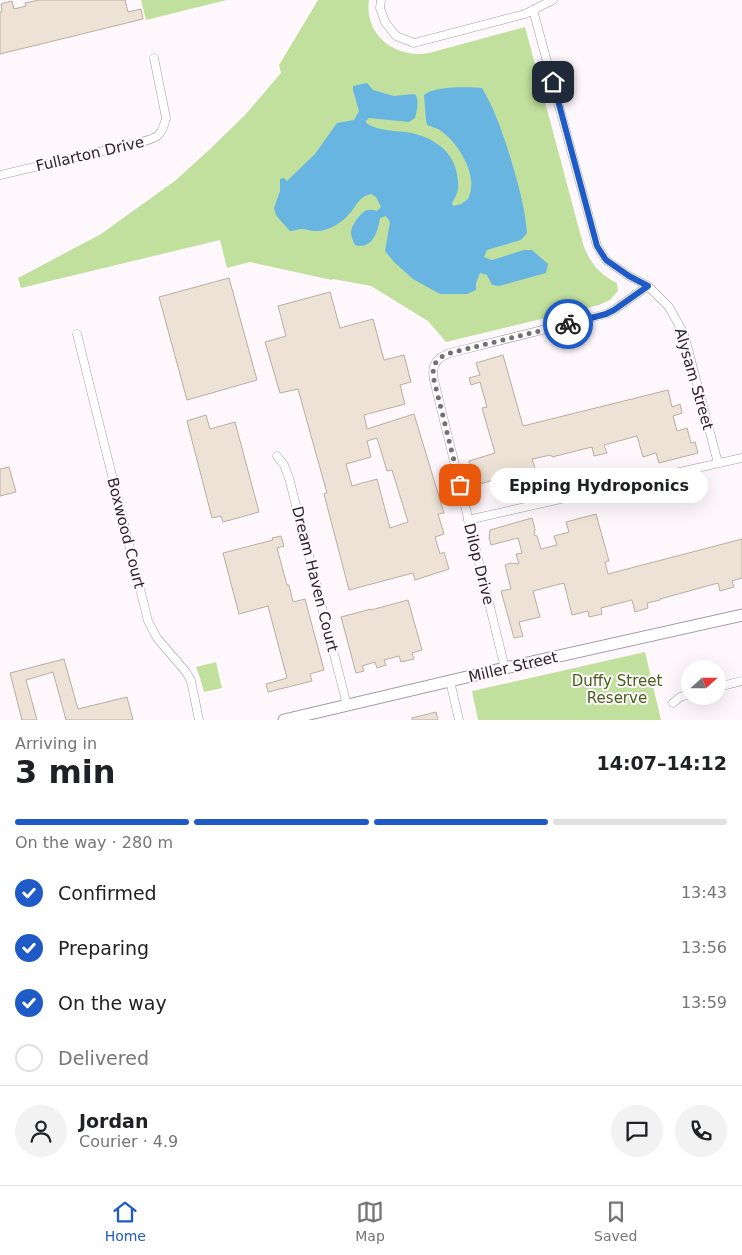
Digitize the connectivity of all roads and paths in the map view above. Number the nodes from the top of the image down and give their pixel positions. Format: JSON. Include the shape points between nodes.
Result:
{"nodes":[{"id":1,"x":381,"y":0,"type":"edge"},
{"id":2,"x":553,"y":0,"type":"edge"},
{"id":3,"x":533,"y":10,"type":"junction"},
{"id":4,"x":154,"y":58,"type":"dead end"},
{"id":5,"x":0,"y":175,"type":"edge"},
{"id":6,"x":648,"y":286,"type":"junction"},
{"id":7,"x":77,"y":334,"type":"dead end"},
{"id":8,"x":277,"y":456,"type":"dead end"},
{"id":9,"x":742,"y":458,"type":"edge"},
{"id":10,"x":718,"y":463,"type":"junction"},
{"id":11,"x":468,"y":520,"type":"junction"},
{"id":12,"x":742,"y":615,"type":"edge"},
{"id":13,"x":505,"y":668,"type":"junction"},
{"id":14,"x":450,"y":681,"type":"junction"},
{"id":15,"x":742,"y":681,"type":"edge"},
{"id":16,"x":726,"y":685,"type":"edge"},
{"id":17,"x":681,"y":697,"type":"edge"},
{"id":18,"x":673,"y":703,"type":"dead end"},
{"id":19,"x":347,"y":706,"type":"junction"},
{"id":20,"x":199,"y":720,"type":"edge"},
{"id":21,"x":284,"y":720,"type":"edge"},
{"id":22,"x":459,"y":720,"type":"edge"}],
"edges":[{"from":1,"to":3,"type":"street","via":[[385,22],[396,36],[414,43]]},
{"from":2,"to":3,"type":"street"},
{"from":3,"to":6,"type":"street","name":"Alysam Street","via":[[597,246],[606,260]]},
{"from":4,"to":5,"type":"street","name":"Fullarton Drive","via":[[166,118],[160,134],[153,139]]},
{"from":6,"to":10,"type":"street","name":"Alysam Street","via":[[669,307],[684,334]]},
{"from":6,"to":11,"type":"street","name":"Dilop Drive","via":[[606,314],[450,353],[438,359],[433,369],[434,380]]},
{"from":7,"to":20,"type":"street","name":"Boxwood Court","via":[[148,622],[157,638],[186,672]]},
{"from":8,"to":19,"type":"street","name":"Dream Haven Court","via":[[289,478]]},
{"from":9,"to":10,"type":"street"},
{"from":10,"to":11,"type":"street"},
{"from":11,"to":13,"type":"street","name":"Dilop Drive"},
{"from":12,"to":13,"type":"street","name":"Miller Street"},
{"from":13,"to":14,"type":"street","name":"Miller Street"},
{"from":14,"to":19,"type":"street","name":"Miller Street"},
{"from":14,"to":22,"type":"street"},
{"from":15,"to":16,"type":"street"},
{"from":17,"to":18,"type":"street"},
{"from":19,"to":21,"type":"street","name":"Miller Street"}]}
